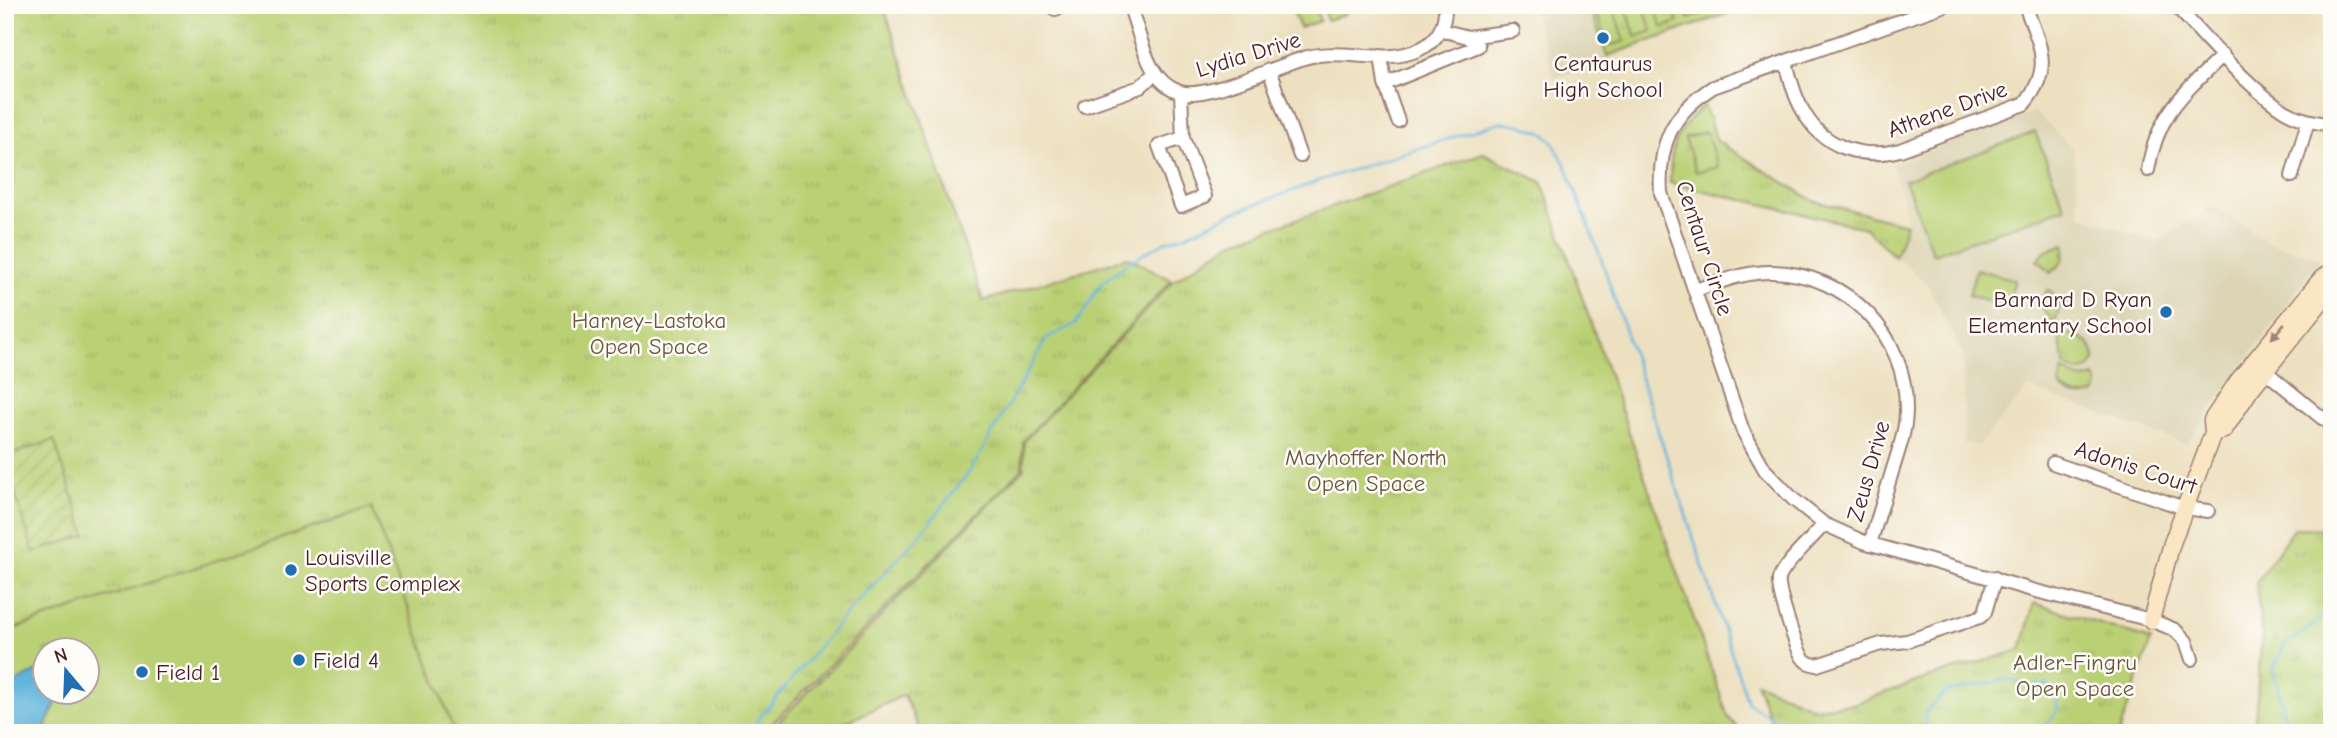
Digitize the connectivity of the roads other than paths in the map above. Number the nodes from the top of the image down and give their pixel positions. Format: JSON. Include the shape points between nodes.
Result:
{"nodes":[{"id":1,"x":1054,"y":5,"type":"edge"},
{"id":2,"x":1067,"y":5,"type":"edge"},
{"id":3,"x":1132,"y":5,"type":"edge"},
{"id":4,"x":1445,"y":5,"type":"edge"},
{"id":5,"x":1945,"y":5,"type":"edge"},
{"id":6,"x":2025,"y":5,"type":"edge"},
{"id":7,"x":2175,"y":5,"type":"edge"},
{"id":8,"x":1441,"y":30,"type":"junction"},
{"id":9,"x":1513,"y":31,"type":"dead end"},
{"id":10,"x":1468,"y":37,"type":"junction"},
{"id":11,"x":2222,"y":55,"type":"junction"},
{"id":12,"x":1381,"y":56,"type":"junction"},
{"id":13,"x":1786,"y":62,"type":"junction"},
{"id":14,"x":1269,"y":71,"type":"junction"},
{"id":15,"x":1154,"y":74,"type":"junction"},
{"id":16,"x":1385,"y":84,"type":"junction"},
{"id":17,"x":1181,"y":93,"type":"junction"},
{"id":18,"x":1086,"y":106,"type":"dead end"},
{"id":19,"x":1398,"y":121,"type":"dead end"},
{"id":20,"x":2308,"y":121,"type":"junction"},
{"id":21,"x":2332,"y":125,"type":"edge"},
{"id":22,"x":1183,"y":138,"type":"junction"},
{"id":23,"x":1300,"y":156,"type":"dead end"},
{"id":24,"x":2148,"y":170,"type":"dead end"},
{"id":25,"x":2292,"y":176,"type":"dead end"},
{"id":26,"x":2332,"y":271,"type":"edge"},
{"id":27,"x":2332,"y":288,"type":"edge"},
{"id":28,"x":1695,"y":290,"type":"junction"},
{"id":29,"x":2259,"y":366,"type":"junction"},
{"id":30,"x":2332,"y":423,"type":"edge"},
{"id":31,"x":2053,"y":463,"type":"dead end"},
{"id":32,"x":2184,"y":508,"type":"junction"},
{"id":33,"x":2208,"y":511,"type":"dead end"},
{"id":34,"x":1824,"y":524,"type":"junction"},
{"id":35,"x":1870,"y":544,"type":"junction"},
{"id":36,"x":1995,"y":579,"type":"junction"},
{"id":37,"x":2151,"y":620,"type":"junction"},
{"id":38,"x":2192,"y":659,"type":"dead end"}],
"edges":[{"from":1,"to":2,"type":"street","via":[[1055,9]]},
{"from":3,"to":15,"type":"street"},
{"from":4,"to":8,"type":"street"},
{"from":5,"to":13,"type":"street","name":"Centaur Circle"},
{"from":6,"to":13,"type":"street","name":"Athene Drive","via":[[2042,53],[2042,71],[2024,104],[1884,154],[1843,148],[1814,128],[1802,110]]},
{"from":7,"to":11,"type":"street"},
{"from":8,"to":10,"type":"street"},
{"from":8,"to":12,"type":"street","name":"Lydia Drive","via":[[1423,48]]},
{"from":9,"to":10,"type":"street"},
{"from":10,"to":16,"type":"street","via":[[1478,46]]},
{"from":11,"to":20,"type":"street","via":[[2268,99]]},
{"from":11,"to":24,"type":"street","via":[[2165,117]]},
{"from":12,"to":14,"type":"street","name":"Lydia Drive","via":[[1326,53]]},
{"from":12,"to":16,"type":"street"},
{"from":13,"to":28,"type":"street","name":"Centaur Circle","via":[[1713,87],[1688,106],[1669,132],[1660,170],[1661,193]]},
{"from":14,"to":17,"type":"street","name":"Lydia Drive","via":[[1203,92]]},
{"from":14,"to":23,"type":"street"},
{"from":15,"to":17,"type":"street","name":"Lydia Drive"},
{"from":15,"to":18,"type":"street","via":[[1140,87]]},
{"from":16,"to":19,"type":"street"},
{"from":17,"to":22,"type":"street"},
{"from":20,"to":21,"type":"street"},
{"from":20,"to":25,"type":"street"},
{"from":22,"to":22,"type":"street","via":[[1205,196],[1181,206],[1159,146]]},
{"from":26,"to":29,"type":"street","one_way":true,"via":[[2322,278]]},
{"from":27,"to":29,"type":"street"},
{"from":28,"to":34,"type":"street","name":"Centaur Circle","via":[[1749,442],[1765,470]]},
{"from":28,"to":35,"type":"street","name":"Zeus Drive","via":[[1748,274],[1798,274],[1844,293],[1866,309],[1885,333],[1904,383],[1906,410],[1904,431]]},
{"from":29,"to":30,"type":"street"},
{"from":29,"to":32,"type":"street","via":[[2213,420],[2213,433]]},
{"from":31,"to":32,"type":"street","name":"Adonis Court"},
{"from":32,"to":33,"type":"street","name":"Adonis Court"},
{"from":32,"to":37,"type":"street"},
{"from":34,"to":35,"type":"street","name":"Centaur Circle"},
{"from":34,"to":36,"type":"street","via":[[1779,580],[1802,657],[1812,664],[1980,617]]},
{"from":35,"to":36,"type":"street","name":"Centaur Circle"},
{"from":36,"to":37,"type":"street","name":"Centaur Circle"},
{"from":37,"to":38,"type":"street","name":"Centaur Circle","via":[[2175,630],[2186,641]]}]}
